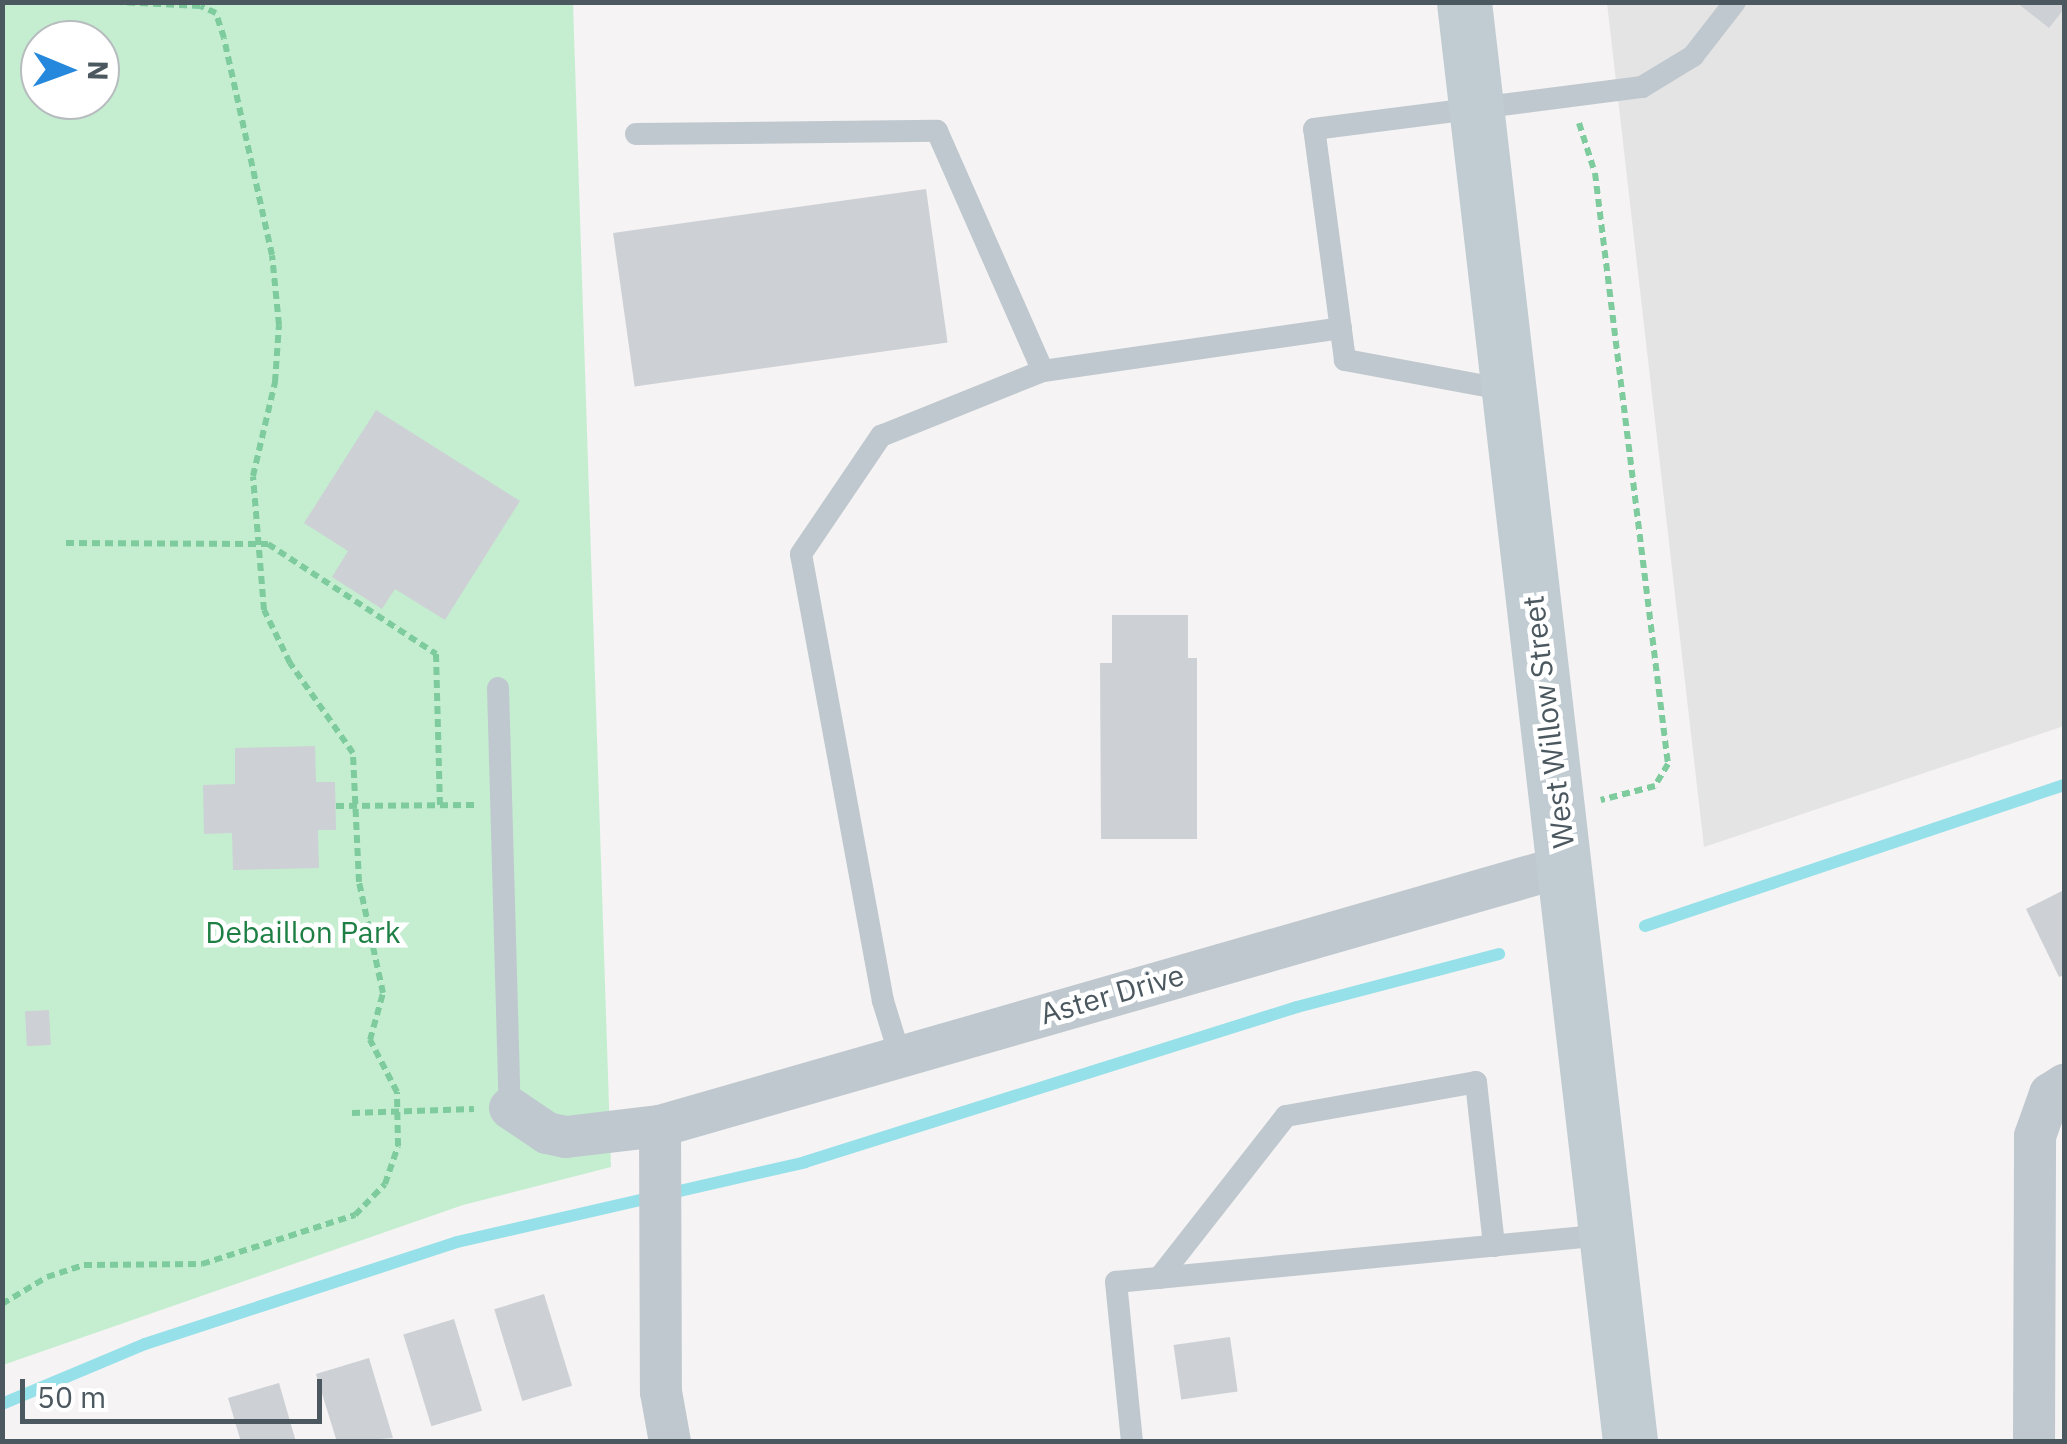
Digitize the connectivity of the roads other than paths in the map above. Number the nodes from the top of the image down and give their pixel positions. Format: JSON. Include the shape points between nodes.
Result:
{"nodes":[{"id":1,"x":1464,"y":2,"type":"edge"},
{"id":2,"x":1735,"y":2,"type":"edge"},
{"id":3,"x":1476,"y":106,"type":"junction"},
{"id":4,"x":636,"y":134,"type":"dead end"},
{"id":5,"x":1341,"y":328,"type":"junction"},
{"id":6,"x":1043,"y":370,"type":"junction"},
{"id":7,"x":1509,"y":390,"type":"junction"},
{"id":8,"x":498,"y":688,"type":"dead end"},
{"id":9,"x":1565,"y":866,"type":"junction"},
{"id":10,"x":900,"y":1056,"type":"junction"},
{"id":11,"x":2064,"y":1084,"type":"edge"},
{"id":12,"x":510,"y":1108,"type":"joint"},
{"id":13,"x":660,"y":1126,"type":"junction"},
{"id":14,"x":1606,"y":1236,"type":"junction"},
{"id":15,"x":1494,"y":1246,"type":"junction"},
{"id":16,"x":1158,"y":1278,"type":"junction"},
{"id":17,"x":2052,"y":1380,"type":"edge"},
{"id":18,"x":670,"y":1442,"type":"edge"},
{"id":19,"x":1132,"y":1442,"type":"edge"},
{"id":20,"x":1630,"y":1442,"type":"edge"},
{"id":21,"x":2034,"y":1442,"type":"edge"}],
"edges":[{"from":1,"to":3,"type":"main road","name":"West Willow Street"},
{"from":2,"to":3,"type":"lane","via":[[1670,75],[1642,86]]},
{"from":3,"to":5,"type":"lane","via":[[1314,129]]},
{"from":3,"to":7,"type":"main road","name":"West Willow Street"},
{"from":4,"to":6,"type":"lane","via":[[936,131]]},
{"from":5,"to":6,"type":"lane"},
{"from":5,"to":7,"type":"lane","via":[[1345,360]]},
{"from":6,"to":10,"type":"lane","via":[[881,436],[800,554],[882,1001]]},
{"from":7,"to":9,"type":"main road","name":"West Willow Street"},
{"from":8,"to":12,"type":"lane"},
{"from":9,"to":10,"type":"street","name":"Aster Drive"},
{"from":9,"to":14,"type":"main road","name":"West Willow Street"},
{"from":10,"to":13,"type":"street","name":"Aster Drive"},
{"from":11,"to":17,"type":"street","via":[[2050,1094],[2035,1136]]},
{"from":12,"to":13,"type":"street","name":"Aster Drive","via":[[547,1133],[566,1137]]},
{"from":13,"to":18,"type":"street","via":[[661,1392]]},
{"from":14,"to":15,"type":"lane"},
{"from":14,"to":20,"type":"main road","name":"West Willow Street"},
{"from":15,"to":16,"type":"lane"},
{"from":15,"to":16,"type":"lane","via":[[1476,1082],[1286,1116]]},
{"from":16,"to":19,"type":"lane","via":[[1116,1282]]},
{"from":17,"to":21,"type":"street"}]}
